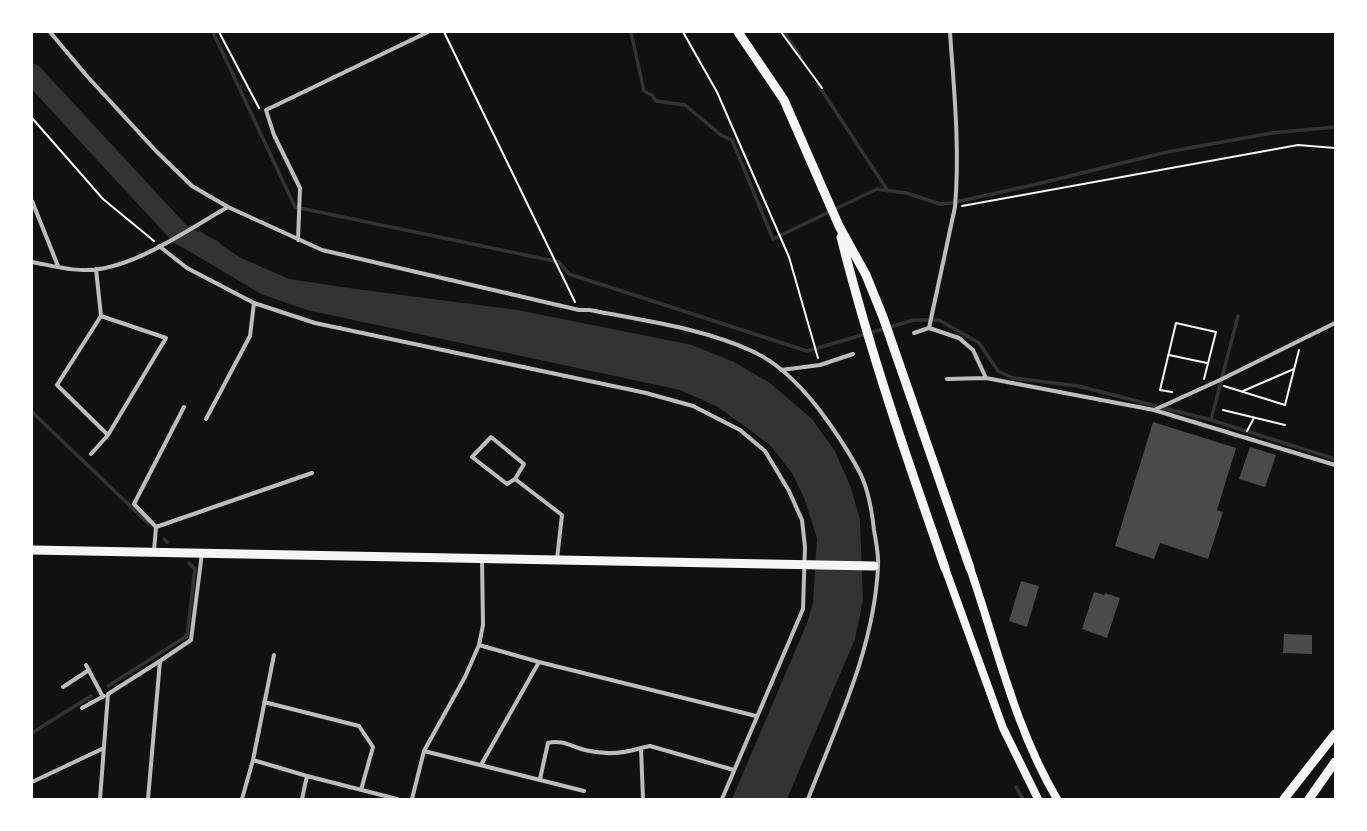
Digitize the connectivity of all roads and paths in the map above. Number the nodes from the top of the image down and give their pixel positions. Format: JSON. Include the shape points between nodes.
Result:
{"nodes":[{"id":1,"x":50,"y":32,"type":"edge"},
{"id":2,"x":219,"y":32,"type":"edge"},
{"id":3,"x":428,"y":32,"type":"edge"},
{"id":4,"x":444,"y":32,"type":"edge"},
{"id":5,"x":683,"y":32,"type":"edge"},
{"id":6,"x":738,"y":32,"type":"edge"},
{"id":7,"x":781,"y":32,"type":"edge"},
{"id":8,"x":950,"y":32,"type":"edge"},
{"id":9,"x":822,"y":88,"type":"dead end"},
{"id":10,"x":266,"y":110,"type":"junction"},
{"id":11,"x":32,"y":118,"type":"edge"},
{"id":12,"x":1335,"y":148,"type":"edge"},
{"id":13,"x":32,"y":201,"type":"edge"},
{"id":14,"x":228,"y":207,"type":"junction"},
{"id":15,"x":955,"y":207,"type":"junction"},
{"id":16,"x":839,"y":226,"type":"junction"},
{"id":17,"x":298,"y":240,"type":"junction"},
{"id":18,"x":159,"y":246,"type":"junction"},
{"id":19,"x":32,"y":262,"type":"edge"},
{"id":20,"x":58,"y":266,"type":"junction"},
{"id":21,"x":96,"y":269,"type":"junction"},
{"id":22,"x":254,"y":303,"type":"junction"},
{"id":23,"x":580,"y":310,"type":"junction"},
{"id":24,"x":101,"y":316,"type":"junction"},
{"id":25,"x":1335,"y":323,"type":"edge"},
{"id":26,"x":929,"y":328,"type":"junction"},
{"id":27,"x":914,"y":333,"type":"dead end"},
{"id":28,"x":1302,"y":339,"type":"junction"},
{"id":29,"x":853,"y":354,"type":"dead end"},
{"id":30,"x":1170,"y":355,"type":"junction"},
{"id":31,"x":1208,"y":363,"type":"junction"},
{"id":32,"x":820,"y":365,"type":"junction"},
{"id":33,"x":1295,"y":369,"type":"junction"},
{"id":34,"x":782,"y":370,"type":"junction"},
{"id":35,"x":986,"y":378,"type":"junction"},
{"id":36,"x":946,"y":379,"type":"dead end"},
{"id":37,"x":1214,"y":383,"type":"junction"},
{"id":38,"x":1201,"y":388,"type":"junction"},
{"id":39,"x":1242,"y":392,"type":"junction"},
{"id":40,"x":1184,"y":395,"type":"junction"},
{"id":41,"x":184,"y":407,"type":"dead end"},
{"id":42,"x":1154,"y":410,"type":"junction"},
{"id":43,"x":1223,"y":410,"type":"dead end"},
{"id":44,"x":1254,"y":418,"type":"junction"},
{"id":45,"x":206,"y":419,"type":"dead end"},
{"id":46,"x":1285,"y":425,"type":"dead end"},
{"id":47,"x":108,"y":435,"type":"junction"},
{"id":48,"x":1244,"y":437,"type":"junction"},
{"id":49,"x":91,"y":454,"type":"dead end"},
{"id":50,"x":1335,"y":465,"type":"edge"},
{"id":51,"x":312,"y":474,"type":"dead end"},
{"id":52,"x":515,"y":479,"type":"junction"},
{"id":53,"x":156,"y":527,"type":"junction"},
{"id":54,"x":32,"y":550,"type":"edge"},
{"id":55,"x":154,"y":552,"type":"junction"},
{"id":56,"x":202,"y":553,"type":"junction"},
{"id":57,"x":482,"y":558,"type":"junction"},
{"id":58,"x":557,"y":560,"type":"junction"},
{"id":59,"x":806,"y":564,"type":"junction"},
{"id":60,"x":874,"y":566,"type":"dead end"},
{"id":61,"x":945,"y":568,"type":"joint"},
{"id":62,"x":970,"y":568,"type":"joint"},
{"id":63,"x":479,"y":645,"type":"junction"},
{"id":64,"x":274,"y":655,"type":"dead end"},
{"id":65,"x":160,"y":661,"type":"junction"},
{"id":66,"x":539,"y":662,"type":"junction"},
{"id":67,"x":86,"y":665,"type":"dead end"},
{"id":68,"x":88,"y":670,"type":"junction"},
{"id":69,"x":63,"y":687,"type":"dead end"},
{"id":70,"x":108,"y":694,"type":"junction"},
{"id":71,"x":103,"y":697,"type":"junction"},
{"id":72,"x":264,"y":702,"type":"junction"},
{"id":73,"x":82,"y":708,"type":"dead end"},
{"id":74,"x":756,"y":716,"type":"junction"},
{"id":75,"x":1335,"y":734,"type":"edge"},
{"id":76,"x":104,"y":748,"type":"junction"},
{"id":77,"x":641,"y":748,"type":"junction"},
{"id":78,"x":424,"y":751,"type":"junction"},
{"id":79,"x":253,"y":760,"type":"junction"},
{"id":80,"x":1335,"y":762,"type":"edge"},
{"id":81,"x":481,"y":764,"type":"junction"},
{"id":82,"x":734,"y":770,"type":"junction"},
{"id":83,"x":307,"y":776,"type":"junction"},
{"id":84,"x":540,"y":779,"type":"junction"},
{"id":85,"x":32,"y":782,"type":"edge"},
{"id":86,"x":361,"y":790,"type":"junction"},
{"id":87,"x":584,"y":791,"type":"dead end"},
{"id":88,"x":100,"y":799,"type":"edge"},
{"id":89,"x":148,"y":799,"type":"edge"},
{"id":90,"x":242,"y":799,"type":"edge"},
{"id":91,"x":302,"y":799,"type":"edge"},
{"id":92,"x":397,"y":799,"type":"edge"},
{"id":93,"x":412,"y":799,"type":"edge"},
{"id":94,"x":643,"y":799,"type":"edge"},
{"id":95,"x":722,"y":799,"type":"edge"},
{"id":96,"x":808,"y":799,"type":"edge"},
{"id":97,"x":1038,"y":799,"type":"edge"},
{"id":98,"x":1057,"y":799,"type":"edge"},
{"id":99,"x":1284,"y":799,"type":"edge"},
{"id":100,"x":1309,"y":799,"type":"edge"}],
"edges":[{"from":1,"to":14,"type":"street","via":[[156,151],[192,186]]},
{"from":2,"to":10,"type":"path","via":[[257,108]]},
{"from":3,"to":10,"type":"street"},
{"from":4,"to":23,"type":"path"},
{"from":5,"to":32,"type":"path","via":[[717,92],[789,257]]},
{"from":6,"to":16,"type":"highway","via":[[784,100]]},
{"from":7,"to":9,"type":"path"},
{"from":8,"to":15,"type":"street"},
{"from":10,"to":17,"type":"street","via":[[274,135],[300,188]]},
{"from":11,"to":18,"type":"path","via":[[103,199]]},
{"from":12,"to":15,"type":"path","via":[[1298,145]]},
{"from":13,"to":20,"type":"street"},
{"from":14,"to":17,"type":"street"},
{"from":14,"to":18,"type":"street"},
{"from":15,"to":26,"type":"street"},
{"from":16,"to":61,"type":"highway","via":[[851,276],[900,439]]},
{"from":16,"to":62,"type":"highway","via":[[866,275],[883,317]]},
{"from":17,"to":23,"type":"street","via":[[322,250]]},
{"from":18,"to":21,"type":"street","via":[[116,266]]},
{"from":18,"to":22,"type":"street","via":[[188,268]]},
{"from":19,"to":20,"type":"street"},
{"from":20,"to":21,"type":"street"},
{"from":21,"to":24,"type":"street"},
{"from":22,"to":45,"type":"street","via":[[250,336]]},
{"from":22,"to":59,"type":"street","via":[[322,324],[646,393],[694,406],[740,430],[765,451],[789,491],[802,520]]},
{"from":23,"to":34,"type":"street","via":[[711,335],[754,352]]},
{"from":24,"to":47,"type":"street","via":[[57,385]]},
{"from":24,"to":47,"type":"street","via":[[166,338]]},
{"from":25,"to":28,"type":"street"},
{"from":26,"to":27,"type":"street"},
{"from":26,"to":35,"type":"street","via":[[960,338],[973,350]]},
{"from":28,"to":33,"type":"path"},
{"from":28,"to":37,"type":"street"},
{"from":29,"to":32,"type":"street"},
{"from":30,"to":31,"type":"path"},
{"from":30,"to":31,"type":"path","via":[[1176,323],[1216,332]]},
{"from":30,"to":40,"type":"path","via":[[1160,390]]},
{"from":31,"to":38,"type":"path"},
{"from":32,"to":34,"type":"street"},
{"from":33,"to":39,"type":"path"},
{"from":33,"to":39,"type":"path","via":[[1285,405]]},
{"from":34,"to":96,"type":"street","via":[[819,409],[844,444],[861,476],[872,509],[878,566],[875,603],[868,639]]},
{"from":35,"to":36,"type":"street"},
{"from":35,"to":42,"type":"street"},
{"from":37,"to":38,"type":"street"},
{"from":37,"to":39,"type":"path"},
{"from":38,"to":40,"type":"street"},
{"from":40,"to":42,"type":"street"},
{"from":41,"to":53,"type":"street","via":[[134,504]]},
{"from":42,"to":48,"type":"street"},
{"from":43,"to":44,"type":"path"},
{"from":44,"to":46,"type":"path"},
{"from":44,"to":48,"type":"path"},
{"from":47,"to":49,"type":"street"},
{"from":48,"to":50,"type":"street"},
{"from":51,"to":53,"type":"street"},
{"from":52,"to":52,"type":"street","via":[[524,464],[491,437],[472,457],[507,484]]},
{"from":52,"to":58,"type":"street","via":[[562,515]]},
{"from":53,"to":55,"type":"street"},
{"from":54,"to":55,"type":"highway"},
{"from":55,"to":56,"type":"highway"},
{"from":56,"to":57,"type":"highway"},
{"from":56,"to":65,"type":"street","via":[[191,640]]},
{"from":57,"to":58,"type":"highway"},
{"from":57,"to":63,"type":"street","via":[[483,625]]},
{"from":58,"to":59,"type":"highway"},
{"from":59,"to":60,"type":"highway"},
{"from":59,"to":74,"type":"street","via":[[803,609]]},
{"from":61,"to":97,"type":"main road","via":[[1003,728]]},
{"from":62,"to":98,"type":"main road","via":[[1020,724],[1041,772]]},
{"from":63,"to":66,"type":"street"},
{"from":63,"to":78,"type":"street","via":[[466,677]]},
{"from":64,"to":72,"type":"street"},
{"from":65,"to":70,"type":"street"},
{"from":65,"to":89,"type":"street"},
{"from":66,"to":74,"type":"street"},
{"from":66,"to":81,"type":"street"},
{"from":67,"to":68,"type":"street"},
{"from":68,"to":69,"type":"street"},
{"from":68,"to":71,"type":"street"},
{"from":70,"to":71,"type":"street"},
{"from":70,"to":76,"type":"street"},
{"from":71,"to":73,"type":"street"},
{"from":72,"to":79,"type":"street"},
{"from":72,"to":86,"type":"street","via":[[359,726],[373,747]]},
{"from":74,"to":82,"type":"street"},
{"from":75,"to":99,"type":"highway"},
{"from":76,"to":85,"type":"street"},
{"from":76,"to":88,"type":"street"},
{"from":77,"to":82,"type":"street","via":[[650,746]]},
{"from":77,"to":84,"type":"street","via":[[626,753],[604,754],[555,741],[548,743]]},
{"from":77,"to":94,"type":"street"},
{"from":78,"to":81,"type":"street"},
{"from":78,"to":93,"type":"street"},
{"from":79,"to":83,"type":"street"},
{"from":79,"to":90,"type":"street"},
{"from":80,"to":100,"type":"highway"},
{"from":81,"to":84,"type":"street"},
{"from":82,"to":95,"type":"street"},
{"from":83,"to":86,"type":"street"},
{"from":83,"to":91,"type":"street"},
{"from":84,"to":87,"type":"street"},
{"from":86,"to":92,"type":"street"}]}
